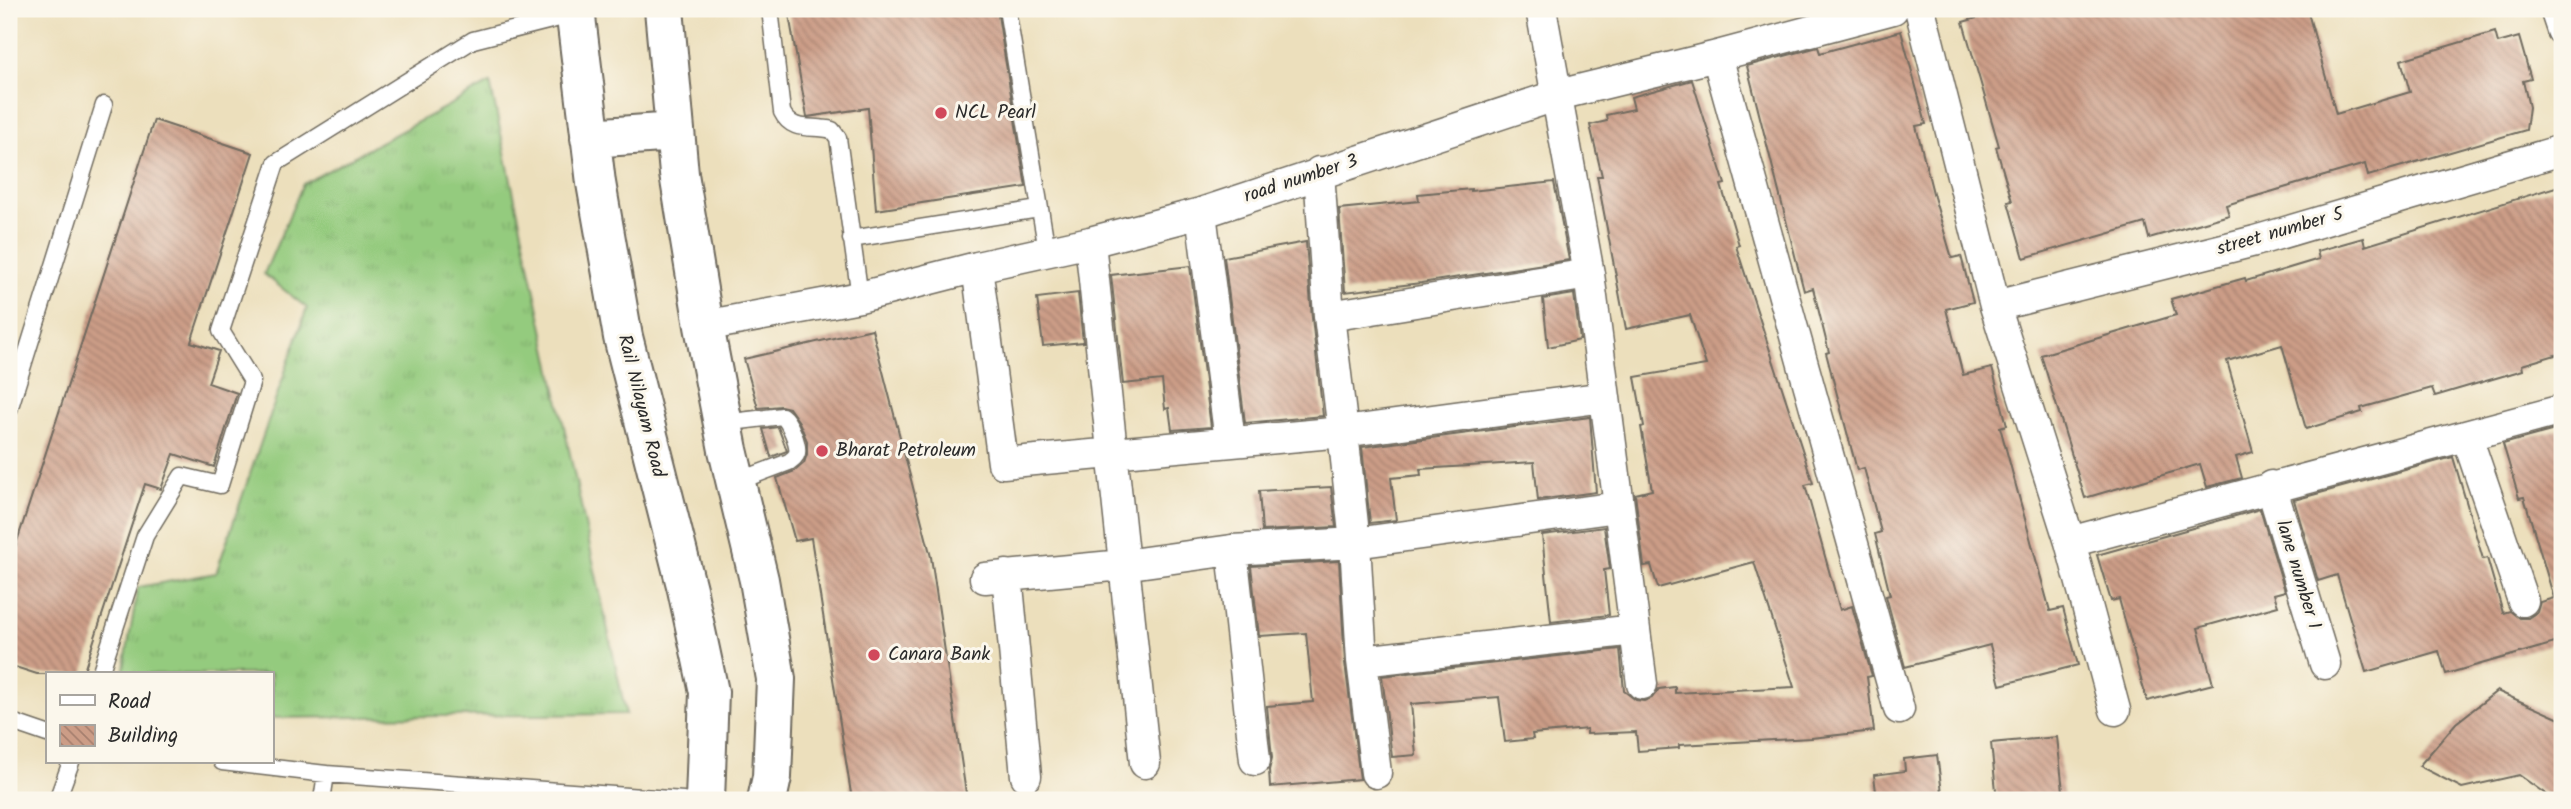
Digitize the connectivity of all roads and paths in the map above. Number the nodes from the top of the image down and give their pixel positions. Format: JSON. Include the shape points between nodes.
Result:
{"nodes":[{"id":1,"x":664,"y":9,"type":"edge"},
{"id":2,"x":770,"y":9,"type":"edge"},
{"id":3,"x":1007,"y":9,"type":"edge"},
{"id":4,"x":1541,"y":9,"type":"edge"},
{"id":5,"x":1893,"y":9,"type":"edge"},
{"id":6,"x":1920,"y":9,"type":"edge"},
{"id":7,"x":2555,"y":9,"type":"edge"},
{"id":8,"x":575,"y":11,"type":"edge"},
{"id":9,"x":2562,"y":30,"type":"edge"},
{"id":10,"x":1717,"y":56,"type":"junction"},
{"id":11,"x":1558,"y":95,"type":"junction"},
{"id":12,"x":104,"y":105,"type":"dead end"},
{"id":13,"x":675,"y":132,"type":"junction"},
{"id":14,"x":590,"y":138,"type":"junction"},
{"id":15,"x":2562,"y":150,"type":"edge"},
{"id":16,"x":1319,"y":173,"type":"junction"},
{"id":17,"x":1039,"y":209,"type":"junction"},
{"id":18,"x":1200,"y":213,"type":"junction"},
{"id":19,"x":851,"y":239,"type":"junction"},
{"id":20,"x":1090,"y":242,"type":"junction"},
{"id":21,"x":1047,"y":251,"type":"junction"},
{"id":22,"x":977,"y":267,"type":"junction"},
{"id":23,"x":1589,"y":274,"type":"junction"},
{"id":24,"x":860,"y":297,"type":"junction"},
{"id":25,"x":1995,"y":306,"type":"junction"},
{"id":26,"x":1329,"y":316,"type":"junction"},
{"id":27,"x":704,"y":326,"type":"junction"},
{"id":28,"x":1605,"y":397,"type":"junction"},
{"id":29,"x":9,"y":410,"type":"edge"},
{"id":30,"x":2562,"y":410,"type":"edge"},
{"id":31,"x":723,"y":423,"type":"junction"},
{"id":32,"x":1343,"y":432,"type":"junction"},
{"id":33,"x":2467,"y":437,"type":"junction"},
{"id":34,"x":1230,"y":441,"type":"junction"},
{"id":35,"x":1112,"y":453,"type":"junction"},
{"id":36,"x":736,"y":482,"type":"junction"},
{"id":37,"x":2271,"y":486,"type":"junction"},
{"id":38,"x":1618,"y":508,"type":"junction"},
{"id":39,"x":2070,"y":542,"type":"junction"},
{"id":40,"x":1355,"y":543,"type":"junction"},
{"id":41,"x":1232,"y":550,"type":"junction"},
{"id":42,"x":1123,"y":565,"type":"junction"},
{"id":43,"x":2523,"y":601,"type":"dead end"},
{"id":44,"x":1636,"y":630,"type":"junction"},
{"id":45,"x":1362,"y":661,"type":"junction"},
{"id":46,"x":2325,"y":664,"type":"dead end"},
{"id":47,"x":101,"y":672,"type":"edge"},
{"id":48,"x":1642,"y":684,"type":"dead end"},
{"id":49,"x":1899,"y":709,"type":"dead end"},
{"id":50,"x":2115,"y":710,"type":"dead end"},
{"id":51,"x":9,"y":721,"type":"edge"},
{"id":52,"x":46,"y":734,"type":"edge"},
{"id":53,"x":1255,"y":760,"type":"dead end"},
{"id":54,"x":1145,"y":763,"type":"dead end"},
{"id":55,"x":70,"y":764,"type":"edge"},
{"id":56,"x":239,"y":764,"type":"edge"},
{"id":57,"x":1376,"y":773,"type":"dead end"},
{"id":58,"x":326,"y":774,"type":"junction"},
{"id":59,"x":1027,"y":776,"type":"dead end"},
{"id":60,"x":57,"y":800,"type":"edge"},
{"id":61,"x":322,"y":800,"type":"edge"},
{"id":62,"x":683,"y":800,"type":"edge"},
{"id":63,"x":705,"y":800,"type":"edge"},
{"id":64,"x":767,"y":800,"type":"edge"}],
"edges":[{"from":1,"to":13,"type":"main road"},
{"from":2,"to":19,"type":"lane","via":[[782,112],[795,127],[832,130],[838,138]]},
{"from":3,"to":17,"type":"lane"},
{"from":4,"to":11,"type":"street"},
{"from":5,"to":10,"type":"street","name":"road number 3"},
{"from":6,"to":25,"type":"street"},
{"from":7,"to":9,"type":"street"},
{"from":8,"to":14,"type":"main road","name":"Rail Nilayam Road"},
{"from":8,"to":47,"type":"lane","via":[[473,40],[276,163],[221,331],[252,381],[220,485],[182,476],[145,536]]},
{"from":10,"to":11,"type":"street","name":"road number 3"},
{"from":10,"to":49,"type":"street"},
{"from":11,"to":16,"type":"street","name":"road number 3"},
{"from":11,"to":23,"type":"street"},
{"from":12,"to":29,"type":"lane"},
{"from":13,"to":14,"type":"main road"},
{"from":13,"to":27,"type":"main road"},
{"from":14,"to":63,"type":"main road","name":"Rail Nilayam Road","via":[[623,337],[709,692]]},
{"from":15,"to":25,"type":"street","name":"street number 5","via":[[2255,241]]},
{"from":16,"to":18,"type":"street","name":"road number 3"},
{"from":16,"to":26,"type":"street"},
{"from":17,"to":19,"type":"lane"},
{"from":17,"to":21,"type":"lane"},
{"from":18,"to":20,"type":"street","name":"road number 3"},
{"from":18,"to":34,"type":"street"},
{"from":19,"to":24,"type":"lane"},
{"from":20,"to":21,"type":"street","name":"road number 3"},
{"from":20,"to":35,"type":"street"},
{"from":21,"to":22,"type":"street","name":"road number 3"},
{"from":22,"to":24,"type":"street","name":"road number 3"},
{"from":22,"to":35,"type":"street","via":[[1003,463]]},
{"from":23,"to":26,"type":"street"},
{"from":23,"to":28,"type":"street"},
{"from":24,"to":27,"type":"street","name":"road number 3"},
{"from":25,"to":39,"type":"street"},
{"from":26,"to":32,"type":"street"},
{"from":27,"to":31,"type":"main road"},
{"from":28,"to":32,"type":"street"},
{"from":28,"to":38,"type":"street"},
{"from":30,"to":33,"type":"street"},
{"from":31,"to":36,"type":"main road"},
{"from":31,"to":36,"type":"lane","via":[[782,416],[798,450],[789,462]]},
{"from":32,"to":34,"type":"street"},
{"from":32,"to":40,"type":"street"},
{"from":33,"to":37,"type":"street"},
{"from":33,"to":43,"type":"street"},
{"from":34,"to":35,"type":"street"},
{"from":35,"to":42,"type":"street"},
{"from":36,"to":64,"type":"main road","via":[[776,679]]},
{"from":37,"to":39,"type":"street"},
{"from":37,"to":46,"type":"street","name":"lane number 1"},
{"from":38,"to":40,"type":"street"},
{"from":38,"to":44,"type":"street"},
{"from":39,"to":50,"type":"street"},
{"from":40,"to":41,"type":"street"},
{"from":40,"to":45,"type":"street"},
{"from":41,"to":42,"type":"street"},
{"from":41,"to":53,"type":"street"},
{"from":42,"to":54,"type":"street"},
{"from":42,"to":59,"type":"street","via":[[996,576]]},
{"from":44,"to":45,"type":"street"},
{"from":44,"to":48,"type":"street"},
{"from":45,"to":57,"type":"street"},
{"from":51,"to":52,"type":"lane"},
{"from":55,"to":60,"type":"lane"},
{"from":56,"to":58,"type":"lane"},
{"from":58,"to":61,"type":"lane"},
{"from":58,"to":62,"type":"lane"}]}
